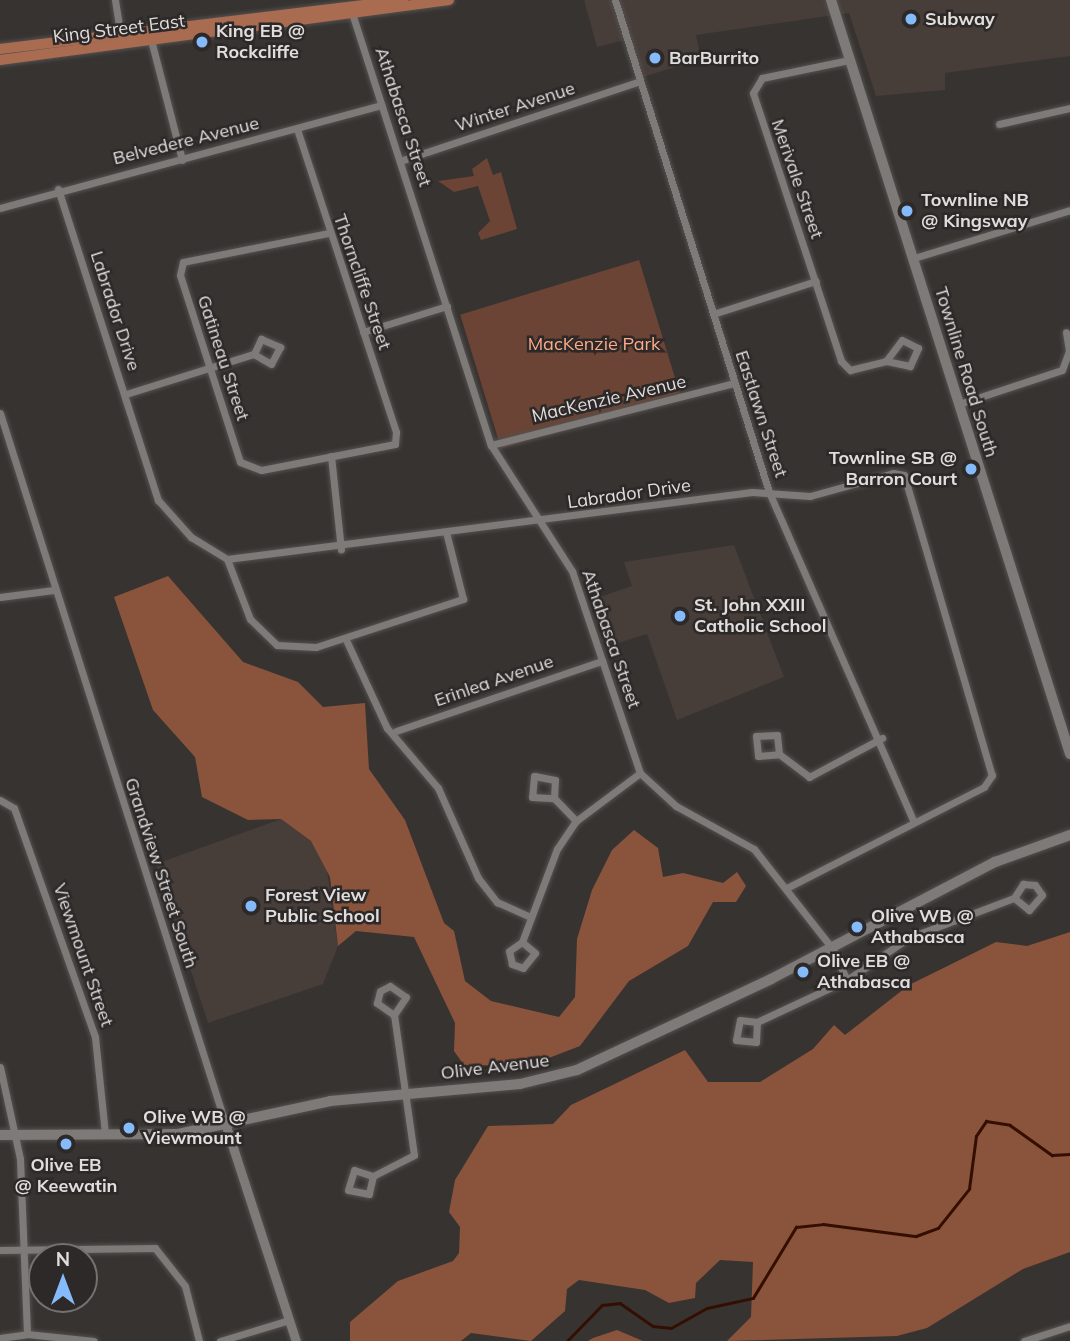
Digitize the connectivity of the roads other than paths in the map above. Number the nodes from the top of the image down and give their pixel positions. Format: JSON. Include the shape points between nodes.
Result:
{"nodes":[{"id":1,"x":115,"y":0,"type":"edge"},
{"id":2,"x":403,"y":0,"type":"edge"},
{"id":3,"x":449,"y":0,"type":"edge"},
{"id":4,"x":615,"y":0,"type":"edge"},
{"id":5,"x":831,"y":0,"type":"edge"},
{"id":6,"x":351,"y":11,"type":"junction"},
{"id":7,"x":150,"y":37,"type":"junction"},
{"id":8,"x":121,"y":41,"type":"junction"},
{"id":9,"x":0,"y":49,"type":"edge"},
{"id":10,"x":0,"y":60,"type":"edge"},
{"id":11,"x":849,"y":60,"type":"junction"},
{"id":12,"x":640,"y":81,"type":"junction"},
{"id":13,"x":381,"y":104,"type":"junction"},
{"id":14,"x":1070,"y":108,"type":"edge"},
{"id":15,"x":999,"y":124,"type":"dead end"},
{"id":16,"x":297,"y":129,"type":"junction"},
{"id":17,"x":182,"y":160,"type":"junction"},
{"id":18,"x":400,"y":161,"type":"junction"},
{"id":19,"x":58,"y":189,"type":"junction"},
{"id":20,"x":0,"y":208,"type":"edge"},
{"id":21,"x":1070,"y":210,"type":"edge"},
{"id":22,"x":328,"y":233,"type":"junction"},
{"id":23,"x":914,"y":258,"type":"junction"},
{"id":24,"x":816,"y":281,"type":"junction"},
{"id":25,"x":447,"y":306,"type":"junction"},
{"id":26,"x":713,"y":314,"type":"junction"},
{"id":27,"x":363,"y":332,"type":"junction"},
{"id":28,"x":1066,"y":332,"type":"dead end"},
{"id":29,"x":254,"y":354,"type":"dead end"},
{"id":30,"x":886,"y":360,"type":"junction"},
{"id":31,"x":208,"y":369,"type":"junction"},
{"id":32,"x":734,"y":383,"type":"junction"},
{"id":33,"x":126,"y":394,"type":"junction"},
{"id":34,"x":959,"y":404,"type":"junction"},
{"id":35,"x":0,"y":413,"type":"edge"},
{"id":36,"x":491,"y":445,"type":"junction"},
{"id":37,"x":331,"y":456,"type":"junction"},
{"id":38,"x":769,"y":492,"type":"junction"},
{"id":39,"x":542,"y":523,"type":"junction"},
{"id":40,"x":446,"y":532,"type":"junction"},
{"id":41,"x":341,"y":549,"type":"junction"},
{"id":42,"x":227,"y":559,"type":"junction"},
{"id":43,"x":54,"y":590,"type":"junction"},
{"id":44,"x":0,"y":597,"type":"edge"},
{"id":45,"x":347,"y":642,"type":"junction"},
{"id":46,"x":602,"y":662,"type":"junction"},
{"id":47,"x":396,"y":731,"type":"junction"},
{"id":48,"x":882,"y":738,"type":"junction"},
{"id":49,"x":779,"y":754,"type":"junction"},
{"id":50,"x":1070,"y":754,"type":"edge"},
{"id":51,"x":640,"y":774,"type":"junction"},
{"id":52,"x":554,"y":798,"type":"junction"},
{"id":53,"x":0,"y":800,"type":"edge"},
{"id":54,"x":576,"y":821,"type":"junction"},
{"id":55,"x":914,"y":822,"type":"junction"},
{"id":56,"x":1070,"y":835,"type":"edge"},
{"id":57,"x":787,"y":888,"type":"junction"},
{"id":58,"x":1014,"y":898,"type":"dead end"},
{"id":59,"x":528,"y":916,"type":"junction"},
{"id":60,"x":522,"y":942,"type":"dead end"},
{"id":61,"x":832,"y":948,"type":"junction"},
{"id":62,"x":847,"y":980,"type":"junction"},
{"id":63,"x":394,"y":1015,"type":"junction"},
{"id":64,"x":757,"y":1022,"type":"dead end"},
{"id":65,"x":0,"y":1067,"type":"edge"},
{"id":66,"x":408,"y":1093,"type":"junction"},
{"id":67,"x":226,"y":1126,"type":"junction"},
{"id":68,"x":17,"y":1134,"type":"junction"},
{"id":69,"x":105,"y":1134,"type":"junction"},
{"id":70,"x":0,"y":1135,"type":"edge"},
{"id":71,"x":373,"y":1176,"type":"dead end"},
{"id":72,"x":27,"y":1247,"type":"junction"},
{"id":73,"x":0,"y":1250,"type":"edge"},
{"id":74,"x":289,"y":1320,"type":"junction"},
{"id":75,"x":1070,"y":1326,"type":"edge"},
{"id":76,"x":27,"y":1334,"type":"junction"},
{"id":77,"x":0,"y":1338,"type":"edge"},
{"id":78,"x":93,"y":1341,"type":"edge"},
{"id":79,"x":200,"y":1341,"type":"edge"},
{"id":80,"x":220,"y":1341,"type":"edge"},
{"id":81,"x":296,"y":1341,"type":"edge"},
{"id":82,"x":1024,"y":1341,"type":"edge"}],
"edges":[{"from":1,"to":8,"type":"street"},
{"from":2,"to":6,"type":"main road","name":"King Street East"},
{"from":3,"to":6,"type":"main road","name":"King Street East"},
{"from":4,"to":12,"type":"street","name":"Eastlawn Street"},
{"from":5,"to":11,"type":"main road","name":"Townline Road South"},
{"from":6,"to":7,"type":"main road","name":"King Street East"},
{"from":6,"to":13,"type":"street","name":"Athabasca Street"},
{"from":7,"to":8,"type":"main road","name":"King Street East"},
{"from":7,"to":17,"type":"street"},
{"from":8,"to":9,"type":"main road","name":"King Street East"},
{"from":8,"to":10,"type":"main road","name":"King Street East"},
{"from":11,"to":23,"type":"main road","name":"Townline Road South"},
{"from":11,"to":24,"type":"street","name":"Merivale Street","via":[[762,78],[753,87]]},
{"from":12,"to":18,"type":"street","name":"Winter Avenue"},
{"from":12,"to":26,"type":"street","name":"Eastlawn Street"},
{"from":13,"to":16,"type":"street","name":"Belvedere Avenue"},
{"from":13,"to":18,"type":"street","name":"Athabasca Street"},
{"from":14,"to":15,"type":"street"},
{"from":16,"to":17,"type":"street","name":"Belvedere Avenue"},
{"from":16,"to":22,"type":"street","name":"Thorncliffe Street"},
{"from":17,"to":19,"type":"street","name":"Belvedere Avenue"},
{"from":18,"to":25,"type":"street","name":"Athabasca Street"},
{"from":19,"to":20,"type":"street","name":"Belvedere Avenue"},
{"from":19,"to":33,"type":"street","name":"Labrador Drive"},
{"from":21,"to":23,"type":"street"},
{"from":22,"to":27,"type":"street","name":"Thorncliffe Street"},
{"from":22,"to":31,"type":"street","name":"Gatineau Street","via":[[183,262],[180,275]]},
{"from":23,"to":34,"type":"main road","name":"Townline Road South"},
{"from":24,"to":26,"type":"street"},
{"from":24,"to":30,"type":"street","name":"Merivale Street","via":[[844,367]]},
{"from":25,"to":27,"type":"street"},
{"from":25,"to":36,"type":"street","name":"Athabasca Street"},
{"from":26,"to":32,"type":"street","name":"Eastlawn Street"},
{"from":27,"to":37,"type":"street","name":"Thorncliffe Street","via":[[395,444]]},
{"from":28,"to":34,"type":"street","via":[[1069,351],[1062,370]]},
{"from":29,"to":31,"type":"street"},
{"from":30,"to":30,"type":"street","via":[[911,366],[918,348],[902,340]]},
{"from":31,"to":33,"type":"street"},
{"from":31,"to":37,"type":"street","name":"Gatineau Street","via":[[240,462],[261,470]]},
{"from":32,"to":36,"type":"street","name":"MacKenzie Avenue"},
{"from":32,"to":38,"type":"street","name":"Eastlawn Street"},
{"from":33,"to":42,"type":"street","name":"Labrador Drive","via":[[158,500],[191,537]]},
{"from":34,"to":50,"type":"main road","name":"Townline Road South"},
{"from":35,"to":43,"type":"street","name":"Grandview Street South"},
{"from":36,"to":39,"type":"street","name":"Athabasca Street","via":[[511,485]]},
{"from":37,"to":41,"type":"street"},
{"from":38,"to":39,"type":"street","name":"Labrador Drive"},
{"from":38,"to":48,"type":"street","name":"Eastlawn Street"},
{"from":38,"to":55,"type":"street","name":"Labrador Drive","via":[[810,496],[893,472],[904,475],[992,775],[984,787]]},
{"from":39,"to":40,"type":"street","name":"Labrador Drive"},
{"from":39,"to":46,"type":"street","name":"Athabasca Street","via":[[572,571]]},
{"from":40,"to":41,"type":"street","name":"Labrador Drive"},
{"from":40,"to":45,"type":"street","via":[[463,599]]},
{"from":41,"to":42,"type":"street","name":"Labrador Drive"},
{"from":42,"to":45,"type":"street","via":[[250,619],[277,645]]},
{"from":43,"to":44,"type":"street"},
{"from":43,"to":67,"type":"street","name":"Grandview Street South"},
{"from":45,"to":47,"type":"street","via":[[387,728]]},
{"from":46,"to":47,"type":"street","name":"Erinlea Avenue"},
{"from":46,"to":51,"type":"street","name":"Athabasca Street"},
{"from":47,"to":59,"type":"street","via":[[438,788],[488,893]]},
{"from":48,"to":49,"type":"street","via":[[809,776]]},
{"from":48,"to":55,"type":"street","name":"Eastlawn Street"},
{"from":49,"to":49,"type":"street","via":[[758,756],[756,736],[777,735]]},
{"from":51,"to":54,"type":"street"},
{"from":51,"to":57,"type":"street","name":"Athabasca Street","via":[[676,806],[754,849]]},
{"from":52,"to":52,"type":"street","via":[[552,777],[531,779],[532,797]]},
{"from":52,"to":54,"type":"street"},
{"from":53,"to":69,"type":"street","name":"Viewmount Street","via":[[14,808],[99,1049]]},
{"from":54,"to":59,"type":"street"},
{"from":55,"to":57,"type":"street","name":"Labrador Drive"},
{"from":56,"to":61,"type":"main road","name":"Olive Avenue","via":[[995,862]]},
{"from":57,"to":61,"type":"street","name":"Athabasca Street"},
{"from":58,"to":62,"type":"street","via":[[908,938]]},
{"from":59,"to":60,"type":"street"},
{"from":61,"to":62,"type":"street","name":"Athabasca Street"},
{"from":61,"to":66,"type":"main road","name":"Olive Avenue","via":[[597,1064],[520,1083]]},
{"from":62,"to":64,"type":"street"},
{"from":63,"to":63,"type":"street","via":[[377,1003],[380,991],[390,986],[406,997]]},
{"from":63,"to":66,"type":"street"},
{"from":65,"to":68,"type":"street"},
{"from":66,"to":67,"type":"main road","name":"Olive Avenue","via":[[331,1101]]},
{"from":66,"to":71,"type":"street","via":[[415,1156]]},
{"from":67,"to":69,"type":"main road","name":"Olive Avenue","via":[[178,1134]]},
{"from":67,"to":74,"type":"street","name":"Grandview Street South"},
{"from":68,"to":69,"type":"main road","name":"Olive Avenue"},
{"from":68,"to":70,"type":"main road","name":"Olive Avenue"},
{"from":68,"to":72,"type":"street"},
{"from":72,"to":73,"type":"street"},
{"from":72,"to":76,"type":"street"},
{"from":72,"to":79,"type":"street","via":[[155,1248],[185,1286]]},
{"from":74,"to":80,"type":"street"},
{"from":74,"to":81,"type":"street","name":"Grandview Street South"},
{"from":75,"to":82,"type":"street"},
{"from":76,"to":77,"type":"street"},
{"from":76,"to":78,"type":"street"}]}
